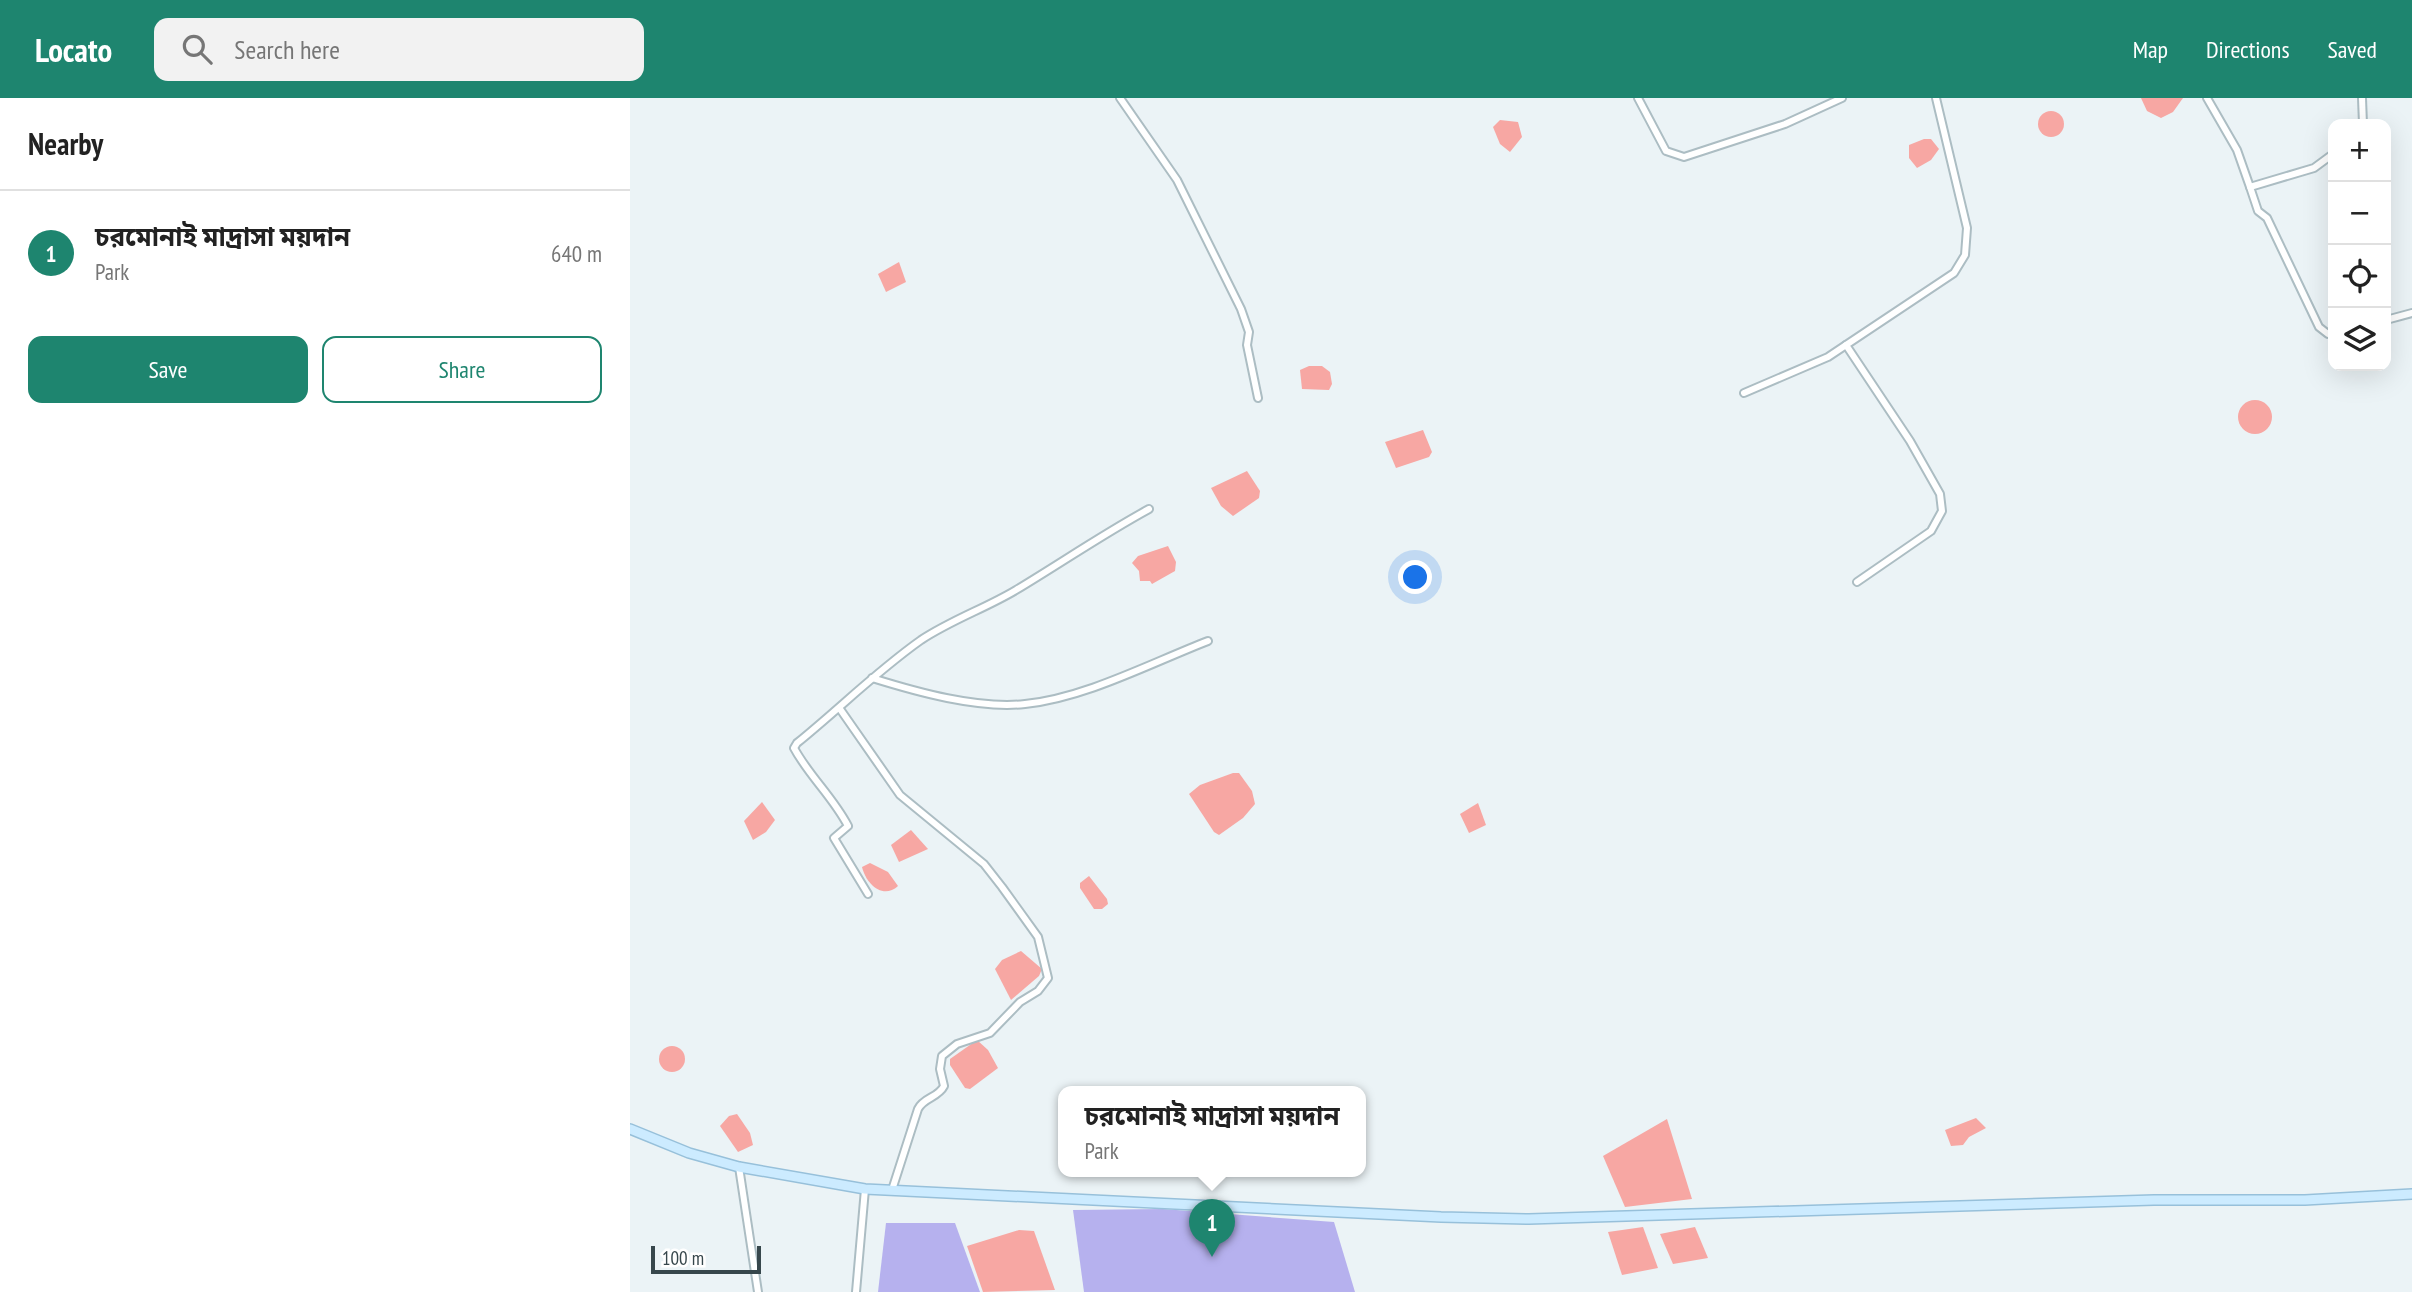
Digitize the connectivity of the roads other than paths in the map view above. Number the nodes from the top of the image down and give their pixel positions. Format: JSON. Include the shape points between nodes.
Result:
{"nodes":[{"id":1,"x":1120,"y":98,"type":"edge"},
{"id":2,"x":1638,"y":98,"type":"edge"},
{"id":3,"x":1842,"y":98,"type":"edge"},
{"id":4,"x":1936,"y":98,"type":"edge"},
{"id":5,"x":2207,"y":98,"type":"edge"},
{"id":6,"x":2361,"y":98,"type":"edge"},
{"id":7,"x":2363,"y":119,"type":"edge"},
{"id":8,"x":2328,"y":158,"type":"edge"},
{"id":9,"x":2250,"y":187,"type":"junction"},
{"id":10,"x":2412,"y":313,"type":"edge"},
{"id":11,"x":2391,"y":319,"type":"edge"},
{"id":12,"x":2328,"y":334,"type":"edge"},
{"id":13,"x":1846,"y":345,"type":"junction"},
{"id":14,"x":1744,"y":394,"type":"dead end"},
{"id":15,"x":1258,"y":398,"type":"dead end"},
{"id":16,"x":1149,"y":509,"type":"dead end"},
{"id":17,"x":1857,"y":582,"type":"dead end"},
{"id":18,"x":1208,"y":641,"type":"dead end"},
{"id":19,"x":872,"y":678,"type":"junction"},
{"id":20,"x":840,"y":709,"type":"junction"},
{"id":21,"x":869,"y":894,"type":"dead end"},
{"id":22,"x":630,"y":1129,"type":"edge"},
{"id":23,"x":739,"y":1167,"type":"junction"},
{"id":24,"x":865,"y":1189,"type":"junction"},
{"id":25,"x":892,"y":1191,"type":"junction"},
{"id":26,"x":2412,"y":1194,"type":"edge"},
{"id":27,"x":758,"y":1292,"type":"edge"},
{"id":28,"x":856,"y":1292,"type":"edge"}],
"edges":[{"from":1,"to":15,"type":"street","via":[[1177,180],[1241,309],[1249,331],[1247,345]]},
{"from":2,"to":3,"type":"street","via":[[1666,151],[1684,157],[1785,124]]},
{"from":4,"to":13,"type":"street","via":[[1967,228],[1965,255],[1954,273]]},
{"from":5,"to":9,"type":"street","via":[[2237,150]]},
{"from":6,"to":7,"type":"street"},
{"from":8,"to":9,"type":"street","via":[[2315,168]]},
{"from":9,"to":12,"type":"street","via":[[2319,327]]},
{"from":10,"to":11,"type":"street"},
{"from":13,"to":14,"type":"street"},
{"from":13,"to":17,"type":"street","via":[[1910,441],[1940,494],[1942,510],[1931,531]]},
{"from":16,"to":19,"type":"street","via":[[1016,590],[936,631]]},
{"from":18,"to":19,"type":"street","via":[[1073,694],[1024,704],[935,697]]},
{"from":19,"to":20,"type":"street"},
{"from":20,"to":21,"type":"street","via":[[794,748],[848,826],[834,838]]},
{"from":20,"to":25,"type":"street","via":[[900,795],[984,864],[1002,887],[1038,937],[1048,978],[990,1032],[957,1044],[942,1056],[944,1086],[940,1094],[921,1103]]},
{"from":22,"to":23,"type":"main road"},
{"from":23,"to":24,"type":"main road"},
{"from":23,"to":27,"type":"street"},
{"from":24,"to":25,"type":"main road"},
{"from":24,"to":28,"type":"street"},
{"from":25,"to":26,"type":"main road","via":[[1529,1219]]}]}
